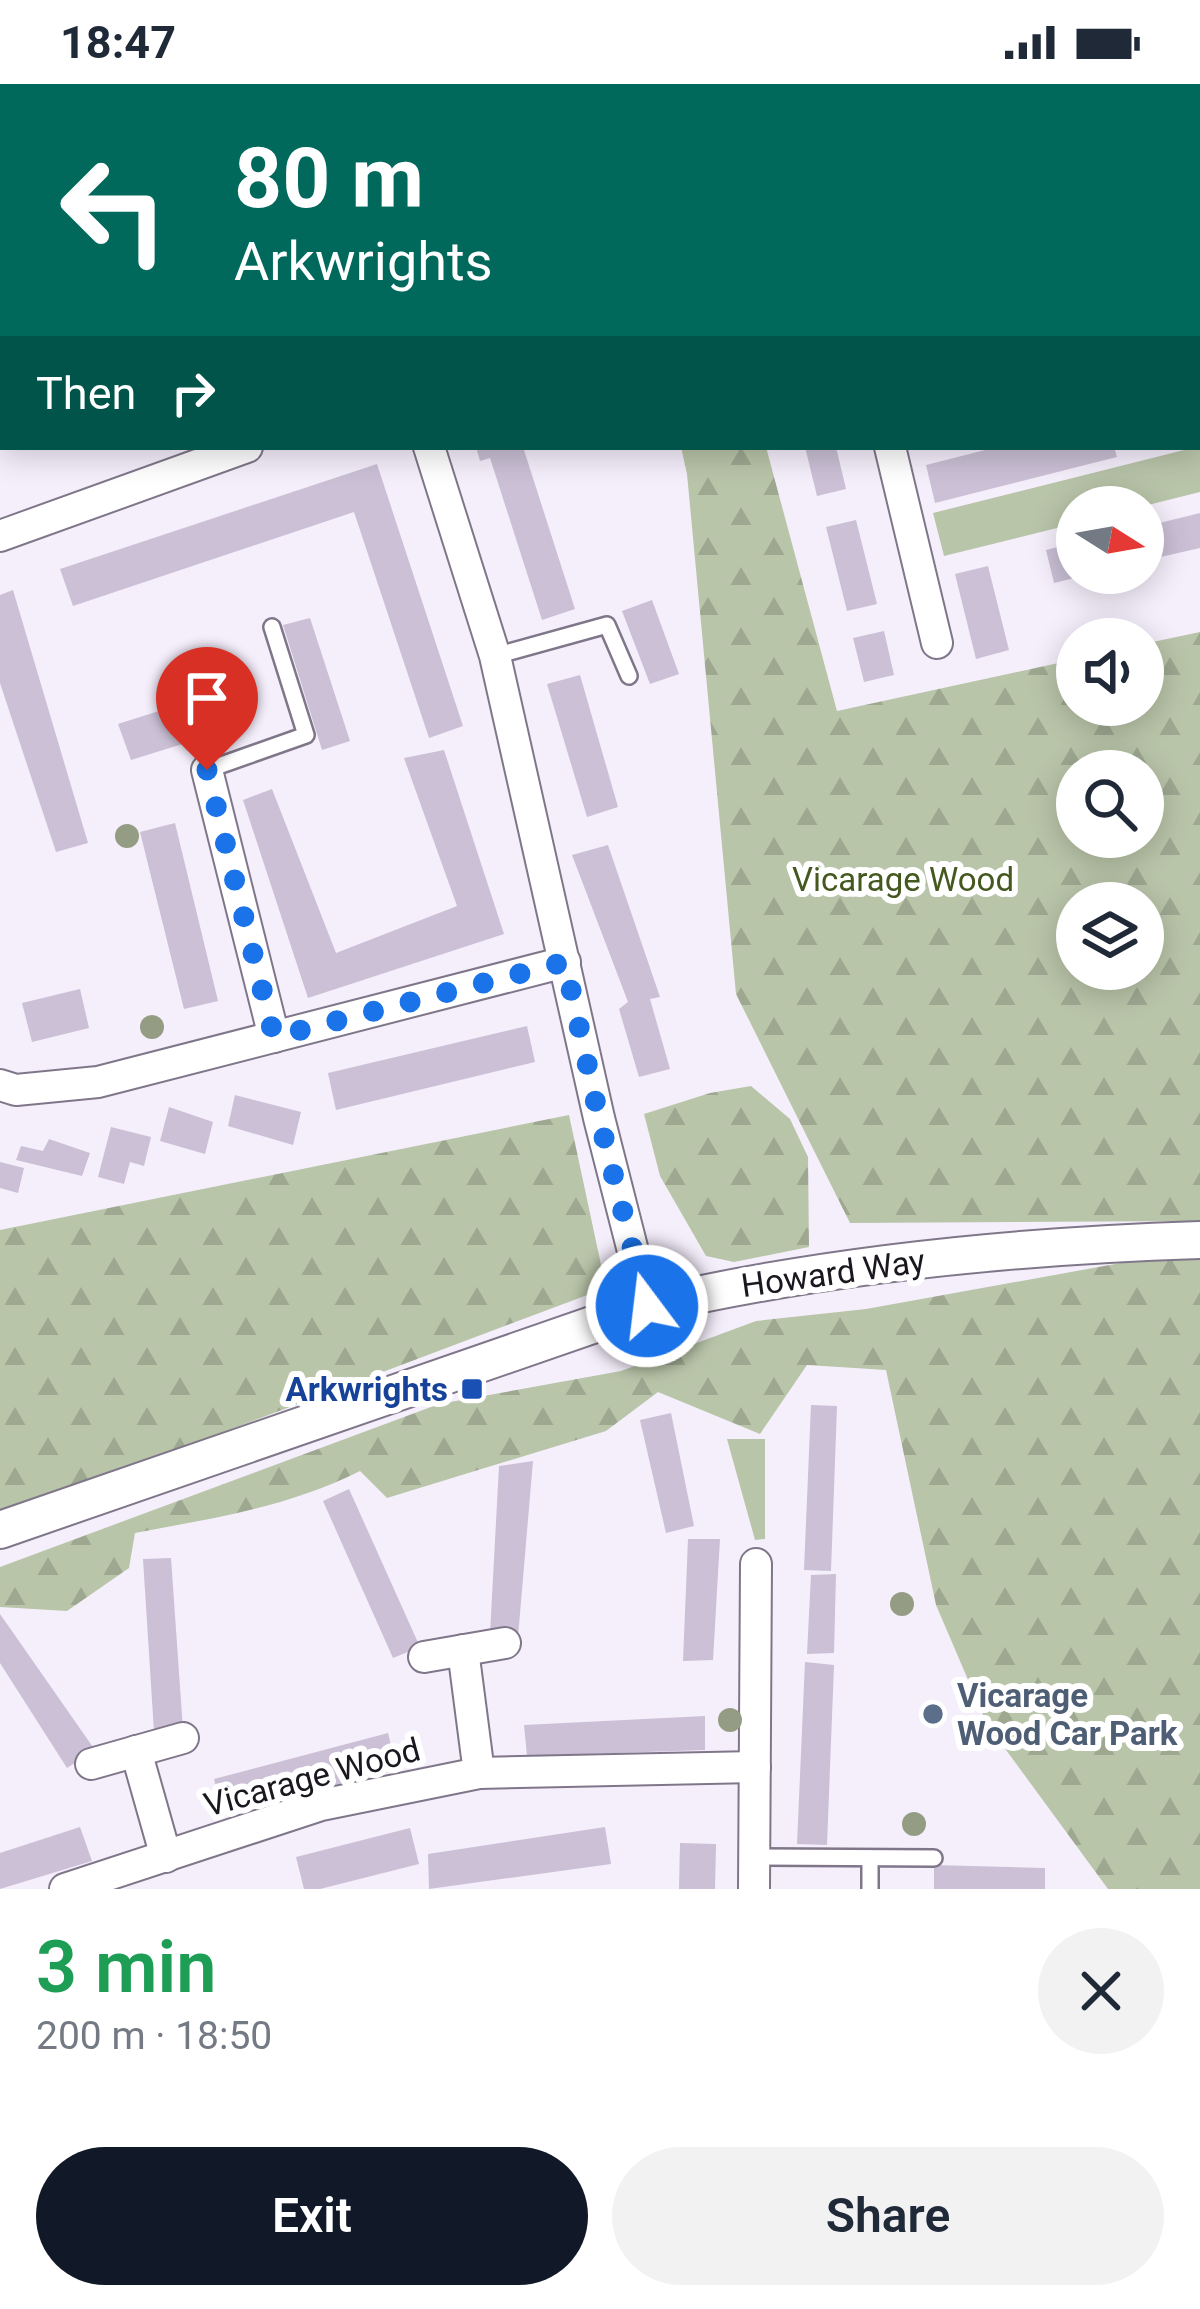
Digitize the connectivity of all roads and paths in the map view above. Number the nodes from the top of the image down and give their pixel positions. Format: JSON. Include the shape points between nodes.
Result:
{"nodes":[{"id":1,"x":1200,"y":324,"type":"edge"},
{"id":2,"x":1200,"y":335,"type":"edge"},
{"id":3,"x":228,"y":450,"type":"edge"},
{"id":4,"x":430,"y":450,"type":"edge"},
{"id":5,"x":891,"y":450,"type":"edge"},
{"id":6,"x":195,"y":455,"type":"edge"},
{"id":7,"x":0,"y":536,"type":"edge"},
{"id":8,"x":272,"y":628,"type":"dead end"},
{"id":9,"x":937,"y":643,"type":"dead end"},
{"id":10,"x":495,"y":656,"type":"junction"},
{"id":11,"x":629,"y":676,"type":"dead end"},
{"id":12,"x":207,"y":770,"type":"joint"},
{"id":13,"x":565,"y":962,"type":"junction"},
{"id":14,"x":274,"y":1037,"type":"junction"},
{"id":15,"x":0,"y":1085,"type":"edge"},
{"id":16,"x":1200,"y":1240,"type":"edge"},
{"id":17,"x":647,"y":1306,"type":"junction"},
{"id":18,"x":0,"y":1530,"type":"edge"},
{"id":19,"x":755,"y":1564,"type":"dead end"},
{"id":20,"x":505,"y":1643,"type":"dead end"},
{"id":21,"x":464,"y":1650,"type":"junction"},
{"id":22,"x":424,"y":1657,"type":"dead end"},
{"id":23,"x":183,"y":1738,"type":"dead end"},
{"id":24,"x":136,"y":1751,"type":"junction"},
{"id":25,"x":91,"y":1764,"type":"dead end"},
{"id":26,"x":754,"y":1767,"type":"junction"},
{"id":27,"x":478,"y":1773,"type":"junction"},
{"id":28,"x":166,"y":1857,"type":"junction"},
{"id":29,"x":754,"y":1857,"type":"junction"},
{"id":30,"x":870,"y":1858,"type":"junction"},
{"id":31,"x":934,"y":1858,"type":"dead end"},
{"id":32,"x":65,"y":1889,"type":"edge"},
{"id":33,"x":754,"y":1889,"type":"edge"},
{"id":34,"x":870,"y":1889,"type":"edge"}],
"edges":[{"from":1,"to":2,"type":"street"},
{"from":3,"to":6,"type":"street"},
{"from":4,"to":10,"type":"street"},
{"from":5,"to":9,"type":"street"},
{"from":6,"to":7,"type":"street"},
{"from":8,"to":12,"type":"lane","via":[[306,735]]},
{"from":10,"to":11,"type":"lane","via":[[607,625]]},
{"from":10,"to":13,"type":"street"},
{"from":12,"to":14,"type":"street"},
{"from":13,"to":14,"type":"street"},
{"from":13,"to":17,"type":"street"},
{"from":14,"to":15,"type":"street","via":[[98,1082]]},
{"from":16,"to":17,"type":"street","name":"Howard Way","via":[[879,1264]]},
{"from":17,"to":18,"type":"street","name":"Howard Way"},
{"from":19,"to":26,"type":"street"},
{"from":20,"to":21,"type":"street"},
{"from":21,"to":22,"type":"street"},
{"from":21,"to":27,"type":"street"},
{"from":23,"to":24,"type":"street"},
{"from":24,"to":25,"type":"street"},
{"from":24,"to":28,"type":"street"},
{"from":26,"to":27,"type":"street","name":"Vicarage Wood"},
{"from":26,"to":29,"type":"street"},
{"from":27,"to":28,"type":"street","name":"Vicarage Wood","via":[[321,1805]]},
{"from":28,"to":32,"type":"street","name":"Vicarage Wood"},
{"from":29,"to":30,"type":"lane"},
{"from":29,"to":33,"type":"street"},
{"from":30,"to":31,"type":"lane"},
{"from":30,"to":34,"type":"lane"}]}
